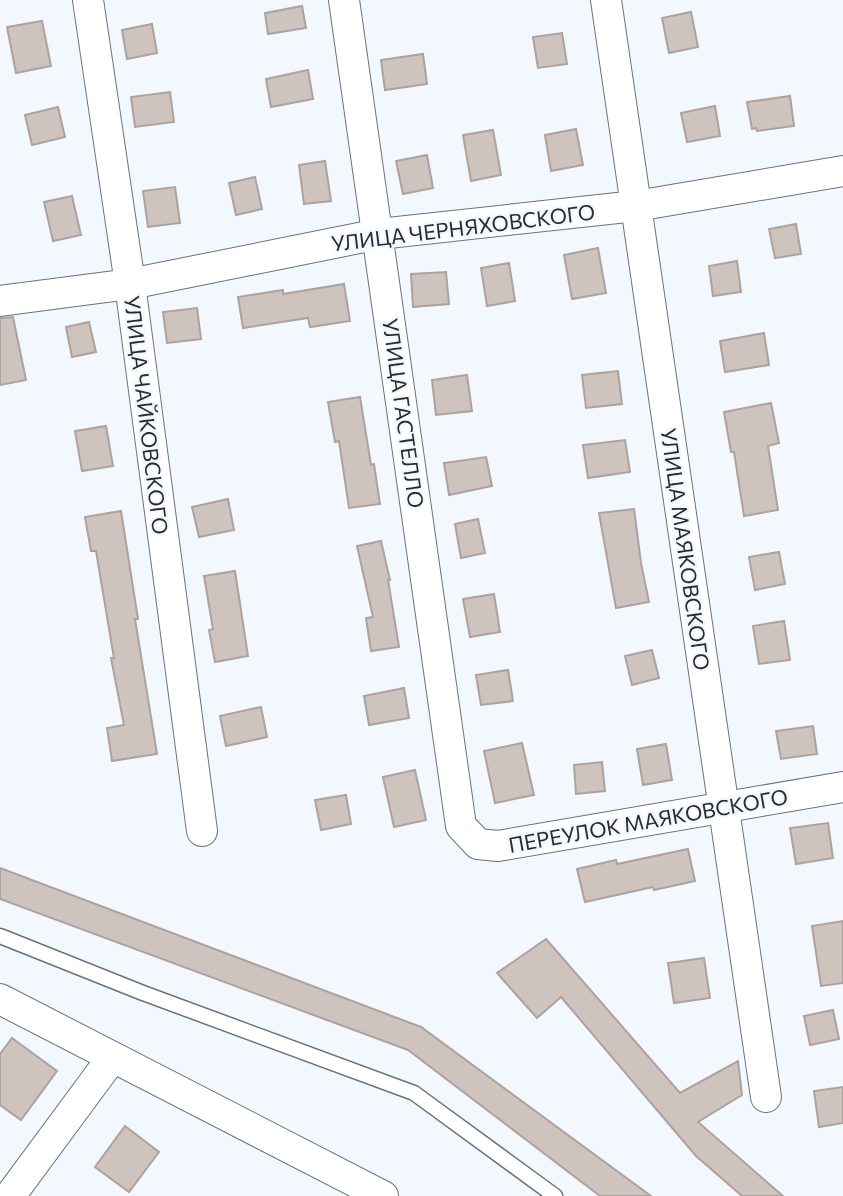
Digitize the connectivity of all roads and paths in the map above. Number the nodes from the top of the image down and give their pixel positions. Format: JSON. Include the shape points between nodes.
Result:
{"nodes":[{"id":1,"x":88,"y":0,"type":"edge"},
{"id":2,"x":344,"y":0,"type":"edge"},
{"id":3,"x":606,"y":0,"type":"edge"},
{"id":4,"x":843,"y":171,"type":"edge"},
{"id":5,"x":636,"y":206,"type":"junction"},
{"id":6,"x":379,"y":234,"type":"junction"},
{"id":7,"x":130,"y":284,"type":"junction"},
{"id":8,"x":0,"y":300,"type":"edge"},
{"id":9,"x":843,"y":787,"type":"edge"},
{"id":10,"x":724,"y":807,"type":"junction"},
{"id":11,"x":461,"y":826,"type":"joint"},
{"id":12,"x":202,"y":831,"type":"dead end"},
{"id":13,"x":0,"y":936,"type":"edge"},
{"id":14,"x":0,"y":999,"type":"edge"},
{"id":15,"x":112,"y":1058,"type":"junction"},
{"id":16,"x":766,"y":1097,"type":"dead end"},
{"id":17,"x":10,"y":1196,"type":"edge"},
{"id":18,"x":383,"y":1196,"type":"edge"},
{"id":19,"x":555,"y":1196,"type":"edge"}],
"edges":[{"from":1,"to":7,"type":"street","name":"УЛИЦА ЧАЙКОВСКОГО"},
{"from":2,"to":6,"type":"street","name":"УЛИЦА ГАСТЕЛЛО"},
{"from":3,"to":5,"type":"street","name":"УЛИЦА МАЯКОВСКОГО"},
{"from":4,"to":5,"type":"street","name":"УЛИЦА ЧЕРНЯХОВСКОГО"},
{"from":5,"to":6,"type":"street","name":"УЛИЦА ЧЕРНЯХОВСКОГО"},
{"from":5,"to":10,"type":"street","name":"УЛИЦА МАЯКОВСКОГО"},
{"from":6,"to":7,"type":"street","name":"УЛИЦА ЧЕРНЯХОВСКОГО"},
{"from":6,"to":11,"type":"street","name":"УЛИЦА ГАСТЕЛЛО"},
{"from":7,"to":8,"type":"street","name":"УЛИЦА ЧЕРНЯХОВСКОГО"},
{"from":7,"to":12,"type":"street","name":"УЛИЦА ЧАЙКОВСКОГО"},
{"from":9,"to":10,"type":"street","name":"ПЕРЕУЛОК МАЯКОВСКОГО"},
{"from":10,"to":11,"type":"street","name":"ПЕРЕУЛОК МАЯКОВСКОГО","via":[[498,846],[478,845]]},
{"from":10,"to":16,"type":"street","name":"УЛИЦА МАЯКОВСКОГО"},
{"from":13,"to":19,"type":"lane","via":[[414,1093]]},
{"from":14,"to":15,"type":"street"},
{"from":15,"to":17,"type":"street"},
{"from":15,"to":18,"type":"street"}]}
